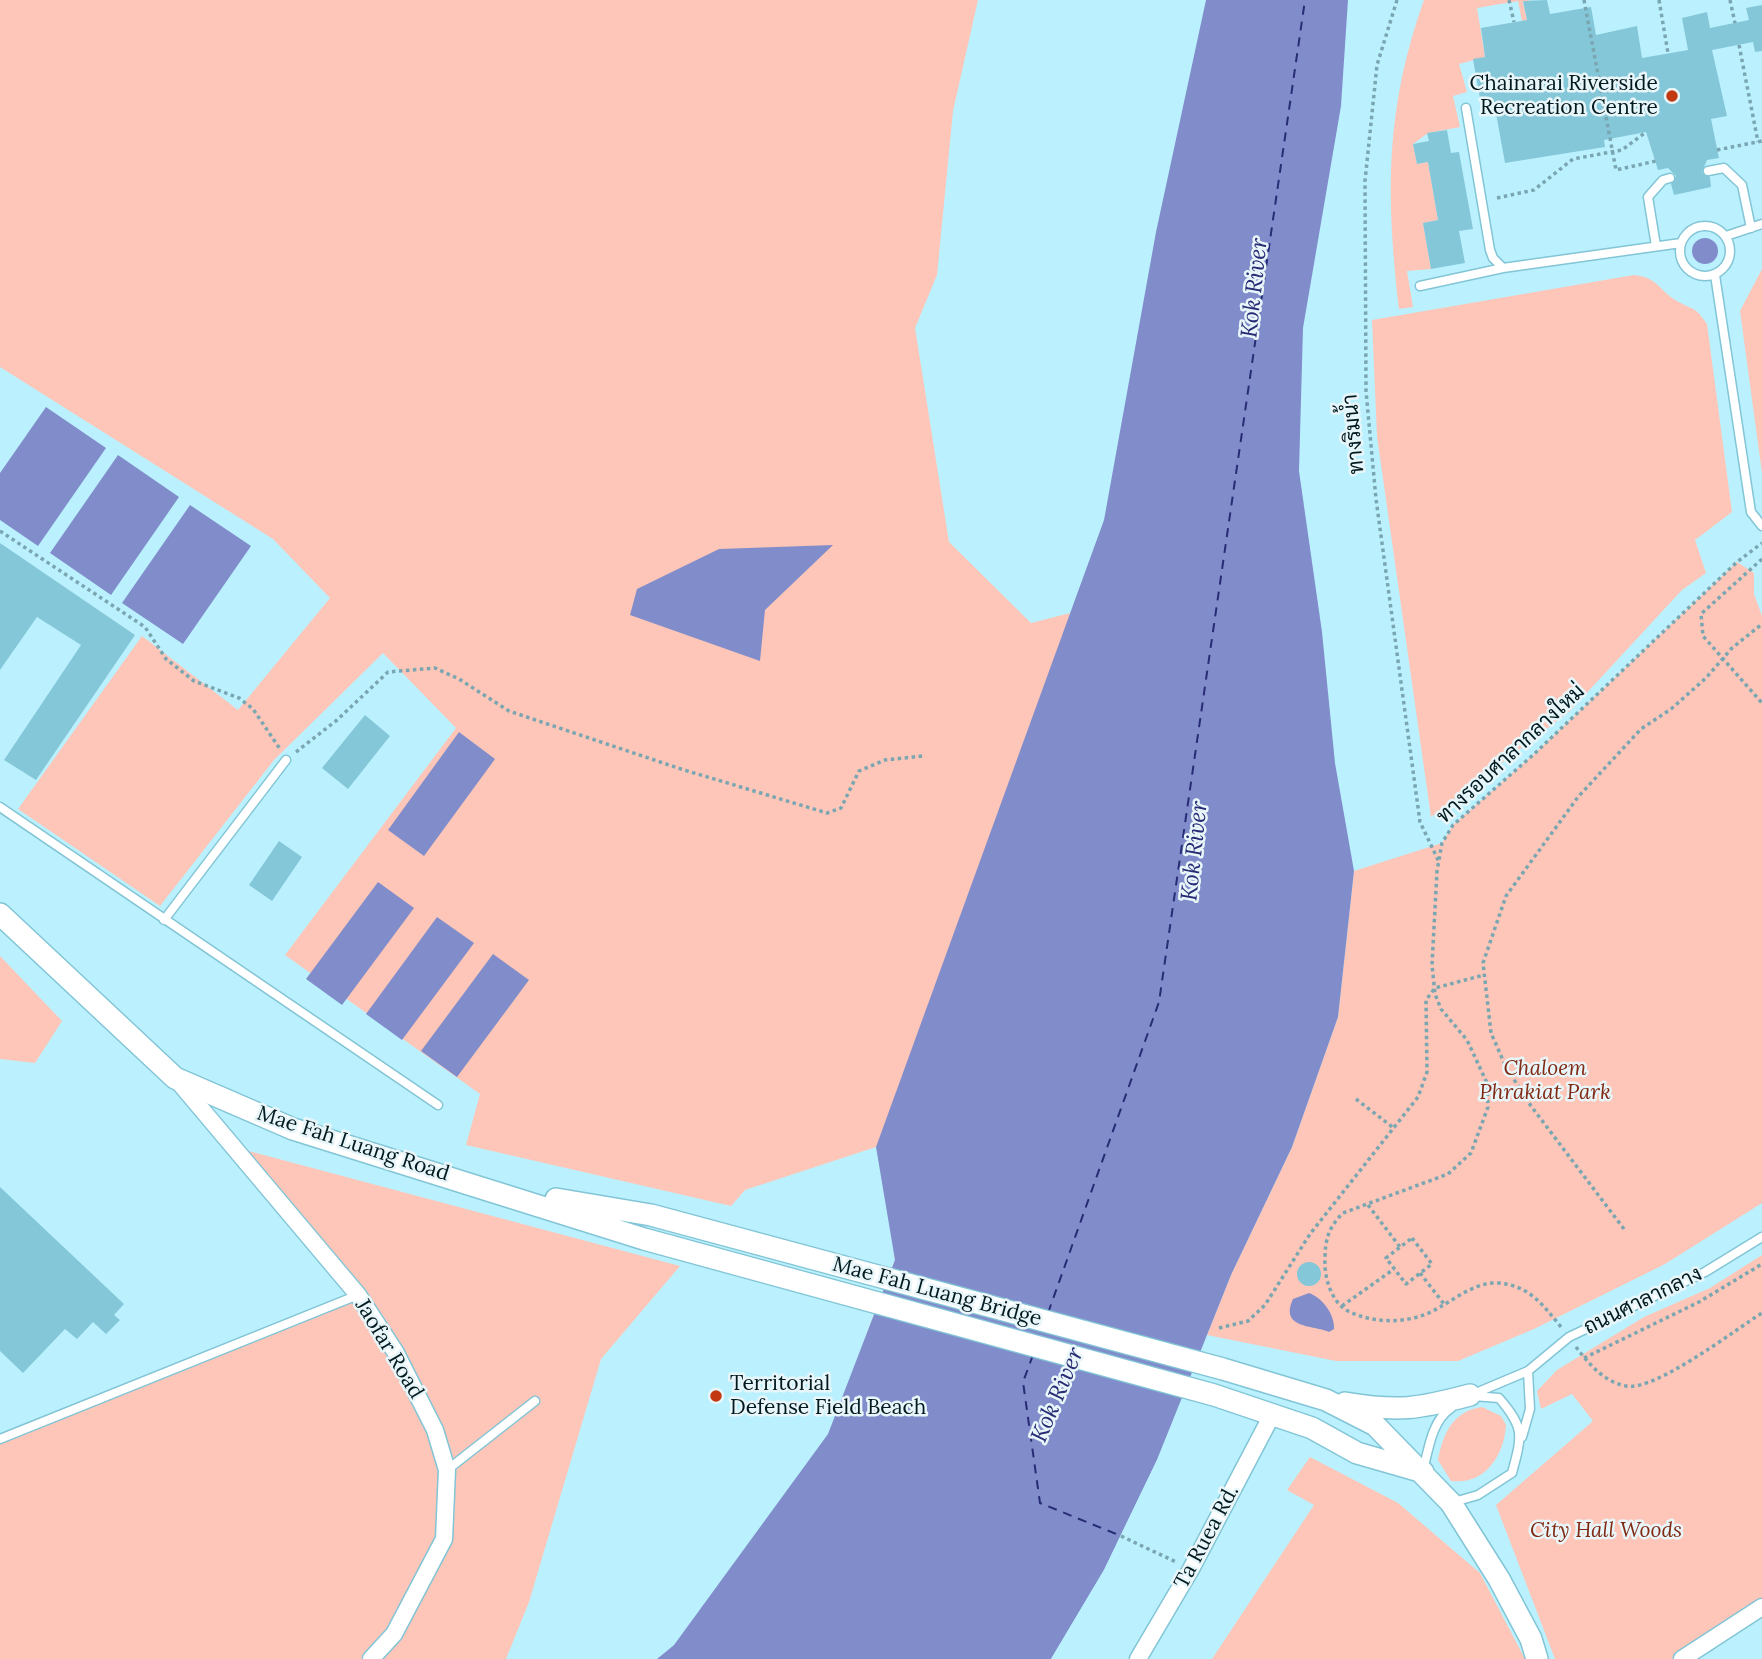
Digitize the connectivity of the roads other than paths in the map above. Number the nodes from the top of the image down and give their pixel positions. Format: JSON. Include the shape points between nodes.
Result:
{"nodes":[{"id":1,"x":1466,"y":108,"type":"dead end"},
{"id":2,"x":1709,"y":171,"type":"dead end"},
{"id":3,"x":1670,"y":178,"type":"dead end"},
{"id":4,"x":1762,"y":224,"type":"edge"},
{"id":5,"x":1751,"y":228,"type":"junction"},
{"id":6,"x":1726,"y":236,"type":"junction"},
{"id":7,"x":1681,"y":243,"type":"junction"},
{"id":8,"x":1656,"y":246,"type":"junction"},
{"id":9,"x":1503,"y":268,"type":"junction"},
{"id":10,"x":1715,"y":275,"type":"junction"},
{"id":11,"x":1420,"y":286,"type":"dead end"},
{"id":12,"x":1762,"y":526,"type":"edge"},
{"id":13,"x":286,"y":760,"type":"road end"},
{"id":14,"x":0,"y":807,"type":"edge"},
{"id":15,"x":0,"y":914,"type":"edge"},
{"id":16,"x":164,"y":920,"type":"junction"},
{"id":17,"x":176,"y":1078,"type":"junction"},
{"id":18,"x":438,"y":1105,"type":"dead end"},
{"id":19,"x":481,"y":1186,"type":"junction"},
{"id":20,"x":651,"y":1215,"type":"joint"},
{"id":21,"x":1762,"y":1237,"type":"edge"},
{"id":22,"x":644,"y":1239,"type":"joint"},
{"id":23,"x":358,"y":1295,"type":"junction"},
{"id":24,"x":1528,"y":1371,"type":"junction"},
{"id":25,"x":1470,"y":1395,"type":"junction"},
{"id":26,"x":1326,"y":1400,"type":"junction"},
{"id":27,"x":535,"y":1401,"type":"dead end"},
{"id":28,"x":1273,"y":1413,"type":"junction"},
{"id":29,"x":1522,"y":1437,"type":"junction"},
{"id":30,"x":0,"y":1439,"type":"edge"},
{"id":31,"x":447,"y":1470,"type":"junction"},
{"id":32,"x":1423,"y":1472,"type":"junction"},
{"id":33,"x":1451,"y":1503,"type":"junction"},
{"id":34,"x":1762,"y":1606,"type":"edge"},
{"id":35,"x":371,"y":1659,"type":"edge"},
{"id":36,"x":1138,"y":1659,"type":"edge"},
{"id":37,"x":1537,"y":1659,"type":"edge"},
{"id":38,"x":1682,"y":1659,"type":"edge"}],
"edges":[{"from":1,"to":9,"type":"lane","via":[[1490,250]]},
{"from":2,"to":5,"type":"lane","via":[[1724,168],[1742,185]]},
{"from":3,"to":8,"type":"lane","via":[[1648,197]]},
{"from":4,"to":5,"type":"lane"},
{"from":5,"to":6,"type":"lane"},
{"from":6,"to":7,"type":"lane","via":[[1713,227],[1697,227]]},
{"from":6,"to":10,"type":"lane","via":[[1730,258]]},
{"from":7,"to":8,"type":"lane"},
{"from":7,"to":10,"type":"lane","via":[[1685,267],[1698,276]]},
{"from":8,"to":9,"type":"lane"},
{"from":9,"to":11,"type":"lane"},
{"from":10,"to":12,"type":"lane","via":[[1751,513]]},
{"from":13,"to":16,"type":"lane"},
{"from":14,"to":16,"type":"lane"},
{"from":15,"to":17,"type":"street","name":"Mae Fah Luang Road"},
{"from":16,"to":18,"type":"lane"},
{"from":17,"to":19,"type":"street","name":"Mae Fah Luang Road","via":[[293,1129]]},
{"from":17,"to":23,"type":"street","name":"Jaofar Road"},
{"from":19,"to":20,"type":"street","name":"Mae Fah Luang Road"},
{"from":19,"to":22,"type":"street","name":"Mae Fah Luang Road"},
{"from":20,"to":26,"type":"street","name":"Mae Fah Luang Bridge"},
{"from":21,"to":24,"type":"lane","name":"ถนนศาลากลาง","via":[[1705,1272],[1569,1337]]},
{"from":22,"to":28,"type":"street","name":"Mae Fah Luang Bridge"},
{"from":23,"to":30,"type":"lane"},
{"from":23,"to":31,"type":"street","name":"Jaofar Road","via":[[402,1365],[435,1430]]},
{"from":24,"to":25,"type":"lane","name":"ถนนศาลากลาง"},
{"from":24,"to":29,"type":"lane","via":[[1531,1409]]},
{"from":25,"to":26,"type":"street","via":[[1415,1409],[1385,1410]]},
{"from":25,"to":29,"type":"lane","via":[[1499,1398],[1516,1418]]},
{"from":25,"to":32,"type":"lane","via":[[1445,1412],[1432,1436]]},
{"from":26,"to":32,"type":"street","via":[[1375,1425]]},
{"from":27,"to":31,"type":"lane"},
{"from":28,"to":32,"type":"street","via":[[1357,1452]]},
{"from":28,"to":36,"type":"street","name":"Ta Ruea Rd."},
{"from":29,"to":33,"type":"lane","via":[[1512,1473],[1478,1495]]},
{"from":31,"to":35,"type":"street","name":"Jaofar Road","via":[[444,1539],[394,1634]]},
{"from":32,"to":33,"type":"street"},
{"from":33,"to":37,"type":"street","via":[[1499,1579]]},
{"from":34,"to":38,"type":"street"}]}
